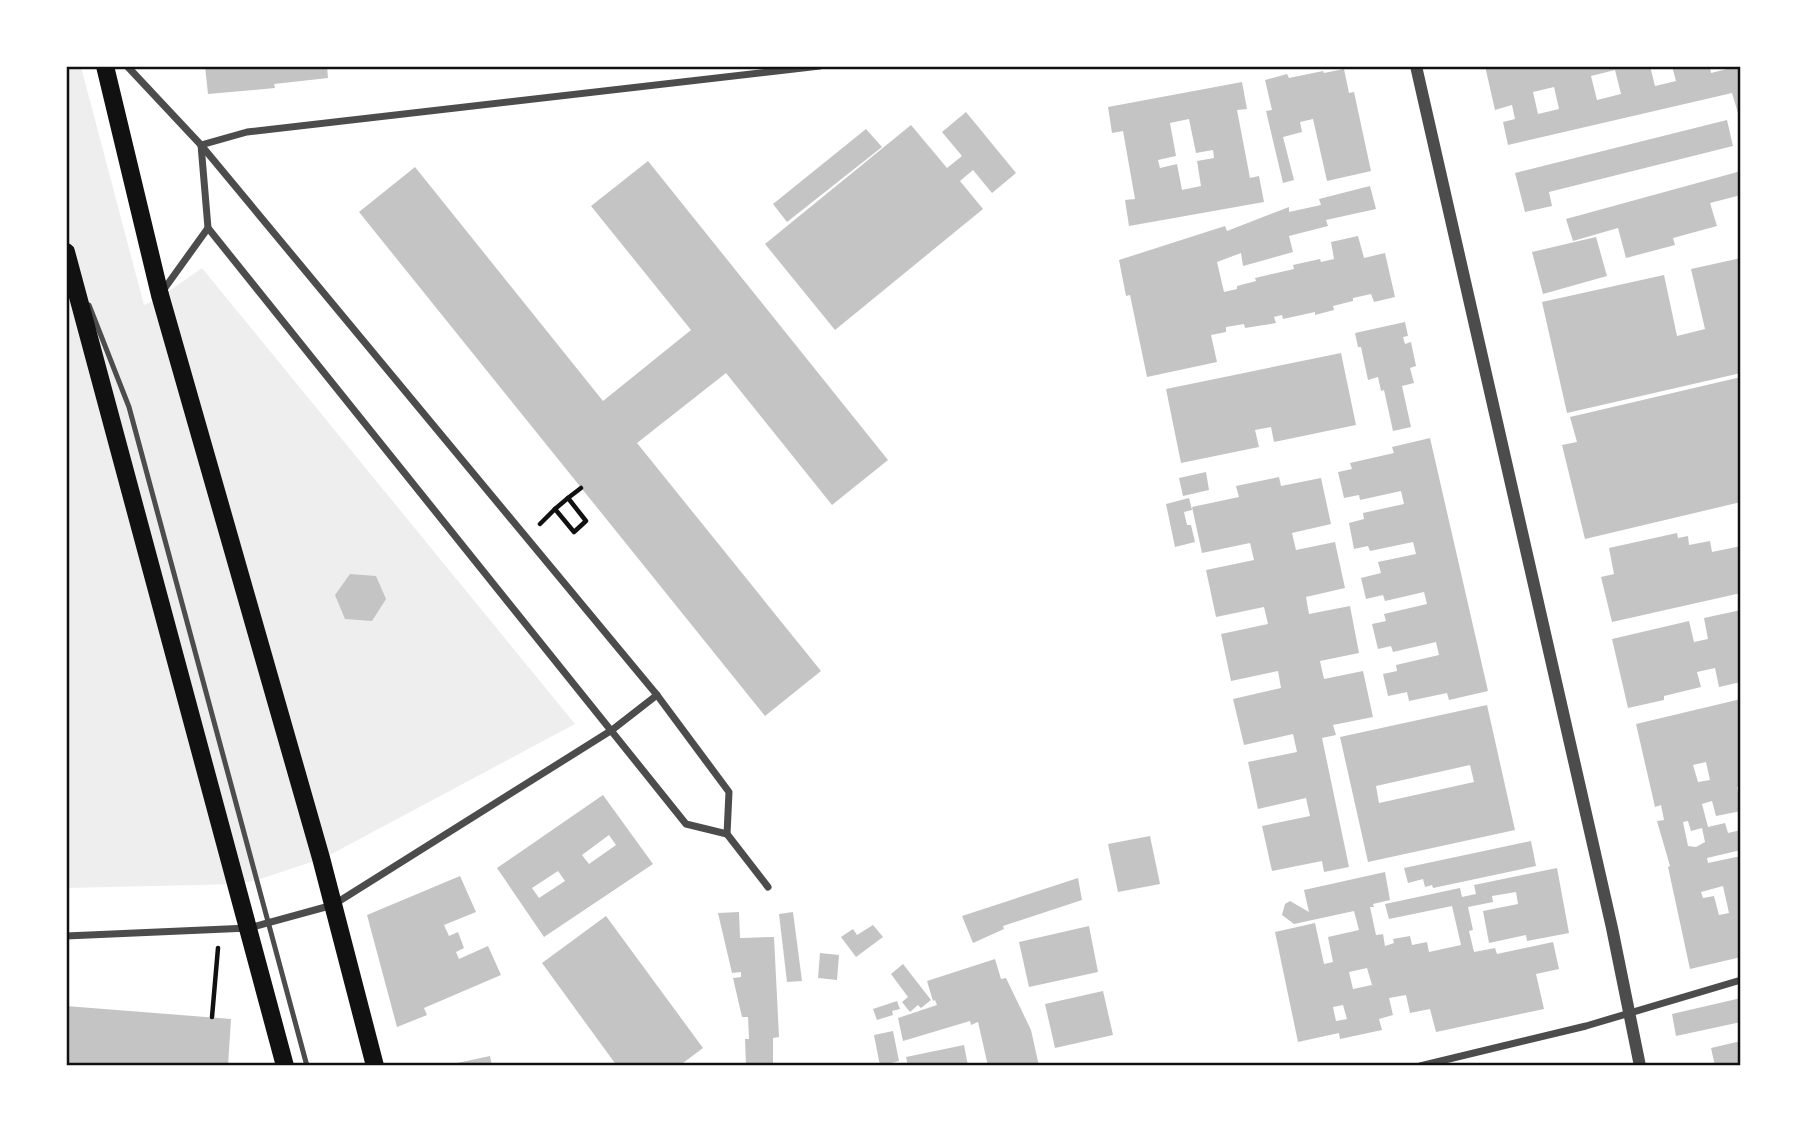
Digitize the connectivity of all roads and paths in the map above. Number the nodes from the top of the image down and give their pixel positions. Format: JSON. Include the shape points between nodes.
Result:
{"nodes":[{"id":1,"x":105,"y":66,"type":"edge"},
{"id":2,"x":127,"y":66,"type":"edge"},
{"id":3,"x":820,"y":66,"type":"edge"},
{"id":4,"x":1416,"y":66,"type":"edge"},
{"id":5,"x":201,"y":145,"type":"junction"},
{"id":6,"x":208,"y":228,"type":"junction"},
{"id":7,"x":66,"y":251,"type":"edge"},
{"id":8,"x":160,"y":295,"type":"junction"},
{"id":9,"x":581,"y":488,"type":"dead end"},
{"id":10,"x":568,"y":498,"type":"junction"},
{"id":11,"x":555,"y":509,"type":"junction"},
{"id":12,"x":531,"y":544,"type":"junction"},
{"id":13,"x":657,"y":695,"type":"junction"},
{"id":14,"x":612,"y":730,"type":"junction"},
{"id":15,"x":727,"y":834,"type":"junction"},
{"id":16,"x":768,"y":887,"type":"dead end"},
{"id":17,"x":333,"y":905,"type":"junction"},
{"id":18,"x":270,"y":923,"type":"junction"},
{"id":19,"x":249,"y":928,"type":"junction"},
{"id":20,"x":219,"y":930,"type":"junction"},
{"id":21,"x":66,"y":936,"type":"edge"},
{"id":22,"x":1741,"y":980,"type":"edge"},
{"id":23,"x":1628,"y":1012,"type":"junction"},
{"id":24,"x":212,"y":1017,"type":"dead end"},
{"id":25,"x":285,"y":1066,"type":"edge"},
{"id":26,"x":307,"y":1066,"type":"edge"},
{"id":27,"x":374,"y":1066,"type":"edge"},
{"id":28,"x":1420,"y":1066,"type":"edge"},
{"id":29,"x":1640,"y":1066,"type":"edge"}],
"edges":[{"from":1,"to":8,"type":"main road"},
{"from":2,"to":5,"type":"street"},
{"from":3,"to":5,"type":"street","via":[[247,132]]},
{"from":4,"to":23,"type":"street"},
{"from":5,"to":6,"type":"street"},
{"from":5,"to":12,"type":"street"},
{"from":6,"to":8,"type":"street"},
{"from":6,"to":14,"type":"street"},
{"from":7,"to":18,"type":"lane","via":[[129,407]]},
{"from":7,"to":19,"type":"main road"},
{"from":8,"to":17,"type":"main road"},
{"from":9,"to":10,"type":"path"},
{"from":10,"to":11,"type":"path"},
{"from":10,"to":11,"type":"path","via":[[586,521],[574,532]]},
{"from":11,"to":12,"type":"path","via":[[542,519]]},
{"from":12,"to":13,"type":"street"},
{"from":13,"to":14,"type":"street"},
{"from":13,"to":15,"type":"street","via":[[729,792]]},
{"from":14,"to":15,"type":"street","via":[[686,824]]},
{"from":14,"to":17,"type":"street"},
{"from":15,"to":16,"type":"street"},
{"from":17,"to":18,"type":"street"},
{"from":17,"to":27,"type":"main road"},
{"from":18,"to":19,"type":"street"},
{"from":18,"to":26,"type":"lane"},
{"from":19,"to":20,"type":"street"},
{"from":19,"to":25,"type":"main road"},
{"from":20,"to":21,"type":"street"},
{"from":20,"to":24,"type":"path"},
{"from":22,"to":23,"type":"street"},
{"from":23,"to":28,"type":"street"},
{"from":23,"to":29,"type":"street"}]}
